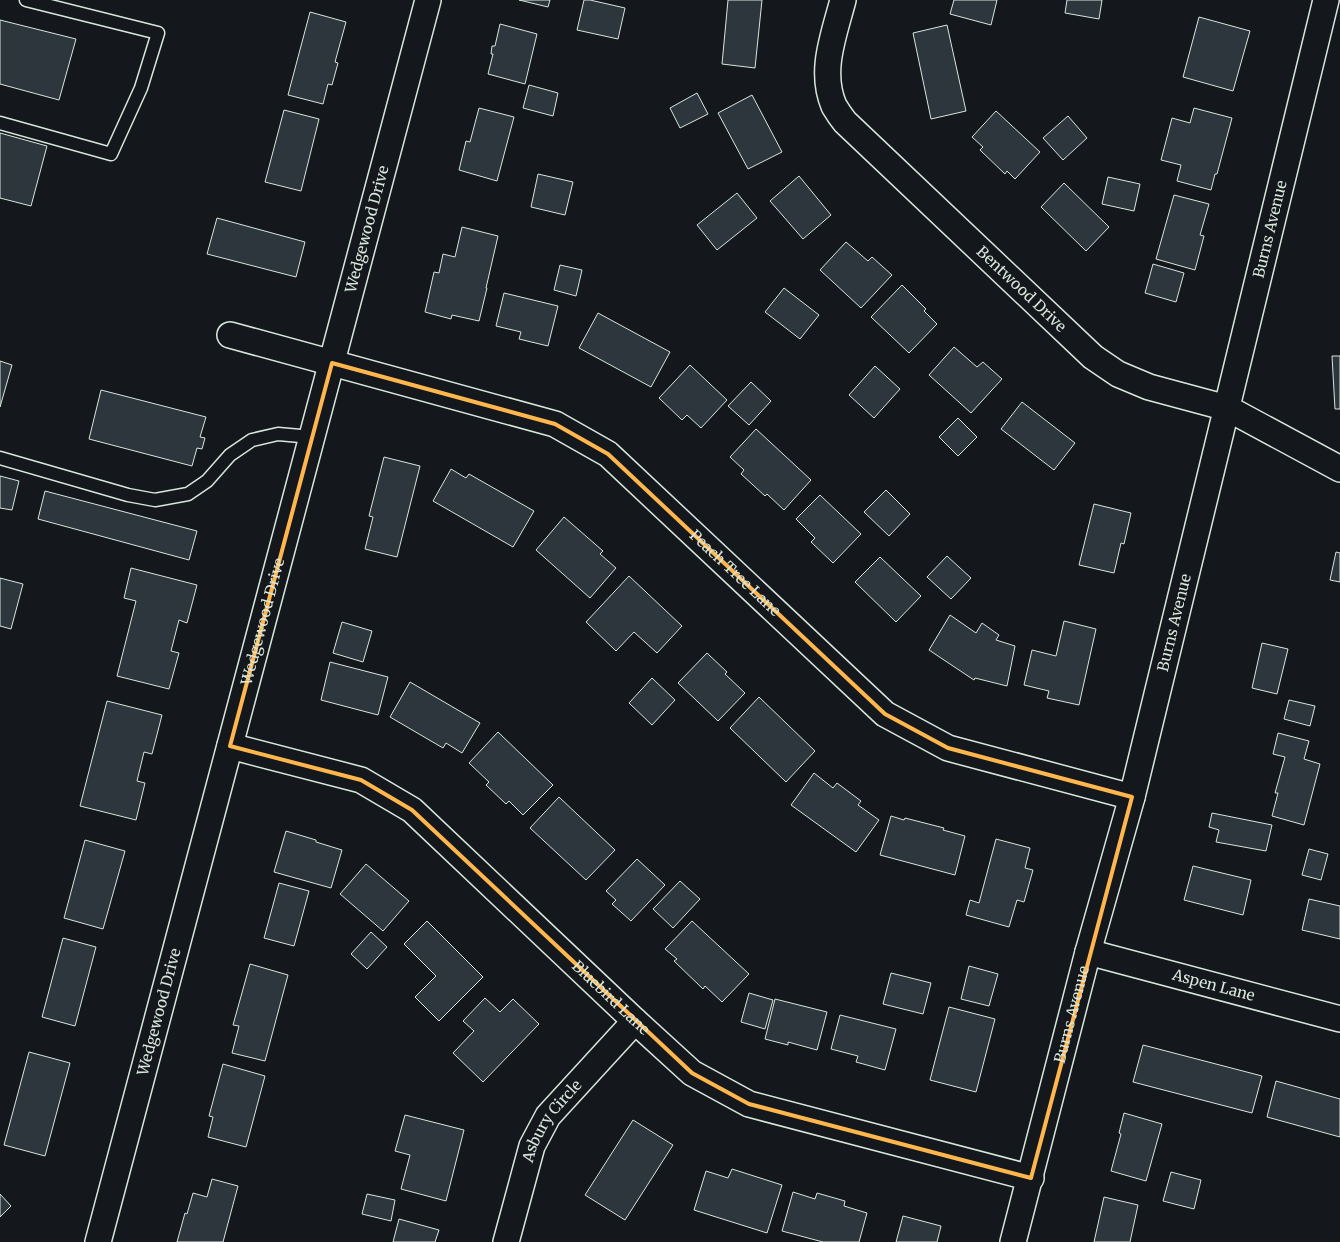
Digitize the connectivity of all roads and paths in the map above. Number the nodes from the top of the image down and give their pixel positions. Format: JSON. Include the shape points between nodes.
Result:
{"nodes":[{"id":1,"x":26,"y":0,"type":"edge"},
{"id":2,"x":428,"y":0,"type":"edge"},
{"id":3,"x":843,"y":0,"type":"edge"},
{"id":4,"x":1326,"y":0,"type":"edge"},
{"id":5,"x":0,"y":123,"type":"edge"},
{"id":6,"x":230,"y":334,"type":"dead end"},
{"id":7,"x":332,"y":363,"type":"junction"},
{"id":8,"x":1227,"y":408,"type":"junction"},
{"id":9,"x":312,"y":437,"type":"junction"},
{"id":10,"x":0,"y":458,"type":"edge"},
{"id":11,"x":1340,"y":468,"type":"edge"},
{"id":12,"x":230,"y":746,"type":"junction"},
{"id":13,"x":1132,"y":797,"type":"junction"},
{"id":14,"x":1088,"y":952,"type":"junction"},
{"id":15,"x":1340,"y":1019,"type":"edge"},
{"id":16,"x":635,"y":1021,"type":"junction"},
{"id":17,"x":1031,"y":1178,"type":"junction"},
{"id":18,"x":98,"y":1242,"type":"edge"},
{"id":19,"x":506,"y":1242,"type":"edge"},
{"id":20,"x":1014,"y":1242,"type":"edge"}],
"edges":[{"from":1,"to":5,"type":"lane","via":[[158,33],[141,88],[111,154]]},
{"from":2,"to":7,"type":"street","name":"Wedgewood Drive"},
{"from":3,"to":8,"type":"street","name":"Bentwood Drive","via":[[827,62],[827,79],[834,106],[845,122],[1093,357],[1118,374],[1149,387]]},
{"from":4,"to":8,"type":"street","name":"Burns Avenue"},
{"from":6,"to":7,"type":"street","name":"Peach Tree Lane"},
{"from":7,"to":9,"type":"street","name":"Wedgewood Drive"},
{"from":7,"to":13,"type":"street","name":"Peach Tree Lane","via":[[555,424],[608,454],[885,714],[948,748]]},
{"from":8,"to":11,"type":"street","name":"Bentwood Drive"},
{"from":8,"to":13,"type":"street","name":"Burns Avenue"},
{"from":9,"to":10,"type":"lane","via":[[278,434],[252,440],[230,455],[207,481],[188,494],[156,500]]},
{"from":9,"to":12,"type":"street","name":"Wedgewood Drive"},
{"from":12,"to":16,"type":"street","name":"Bluebird Lane","via":[[361,780],[412,810]]},
{"from":12,"to":18,"type":"street","name":"Wedgewood Drive"},
{"from":13,"to":14,"type":"street","name":"Burns Avenue"},
{"from":14,"to":15,"type":"street","name":"Aspen Lane"},
{"from":14,"to":17,"type":"street","name":"Burns Avenue"},
{"from":16,"to":17,"type":"street","name":"Bluebird Lane","via":[[692,1073],[749,1104]]},
{"from":16,"to":19,"type":"street","name":"Asbury Circle","via":[[548,1116],[532,1146]]},
{"from":17,"to":20,"type":"street","name":"Burns Avenue"}]}
